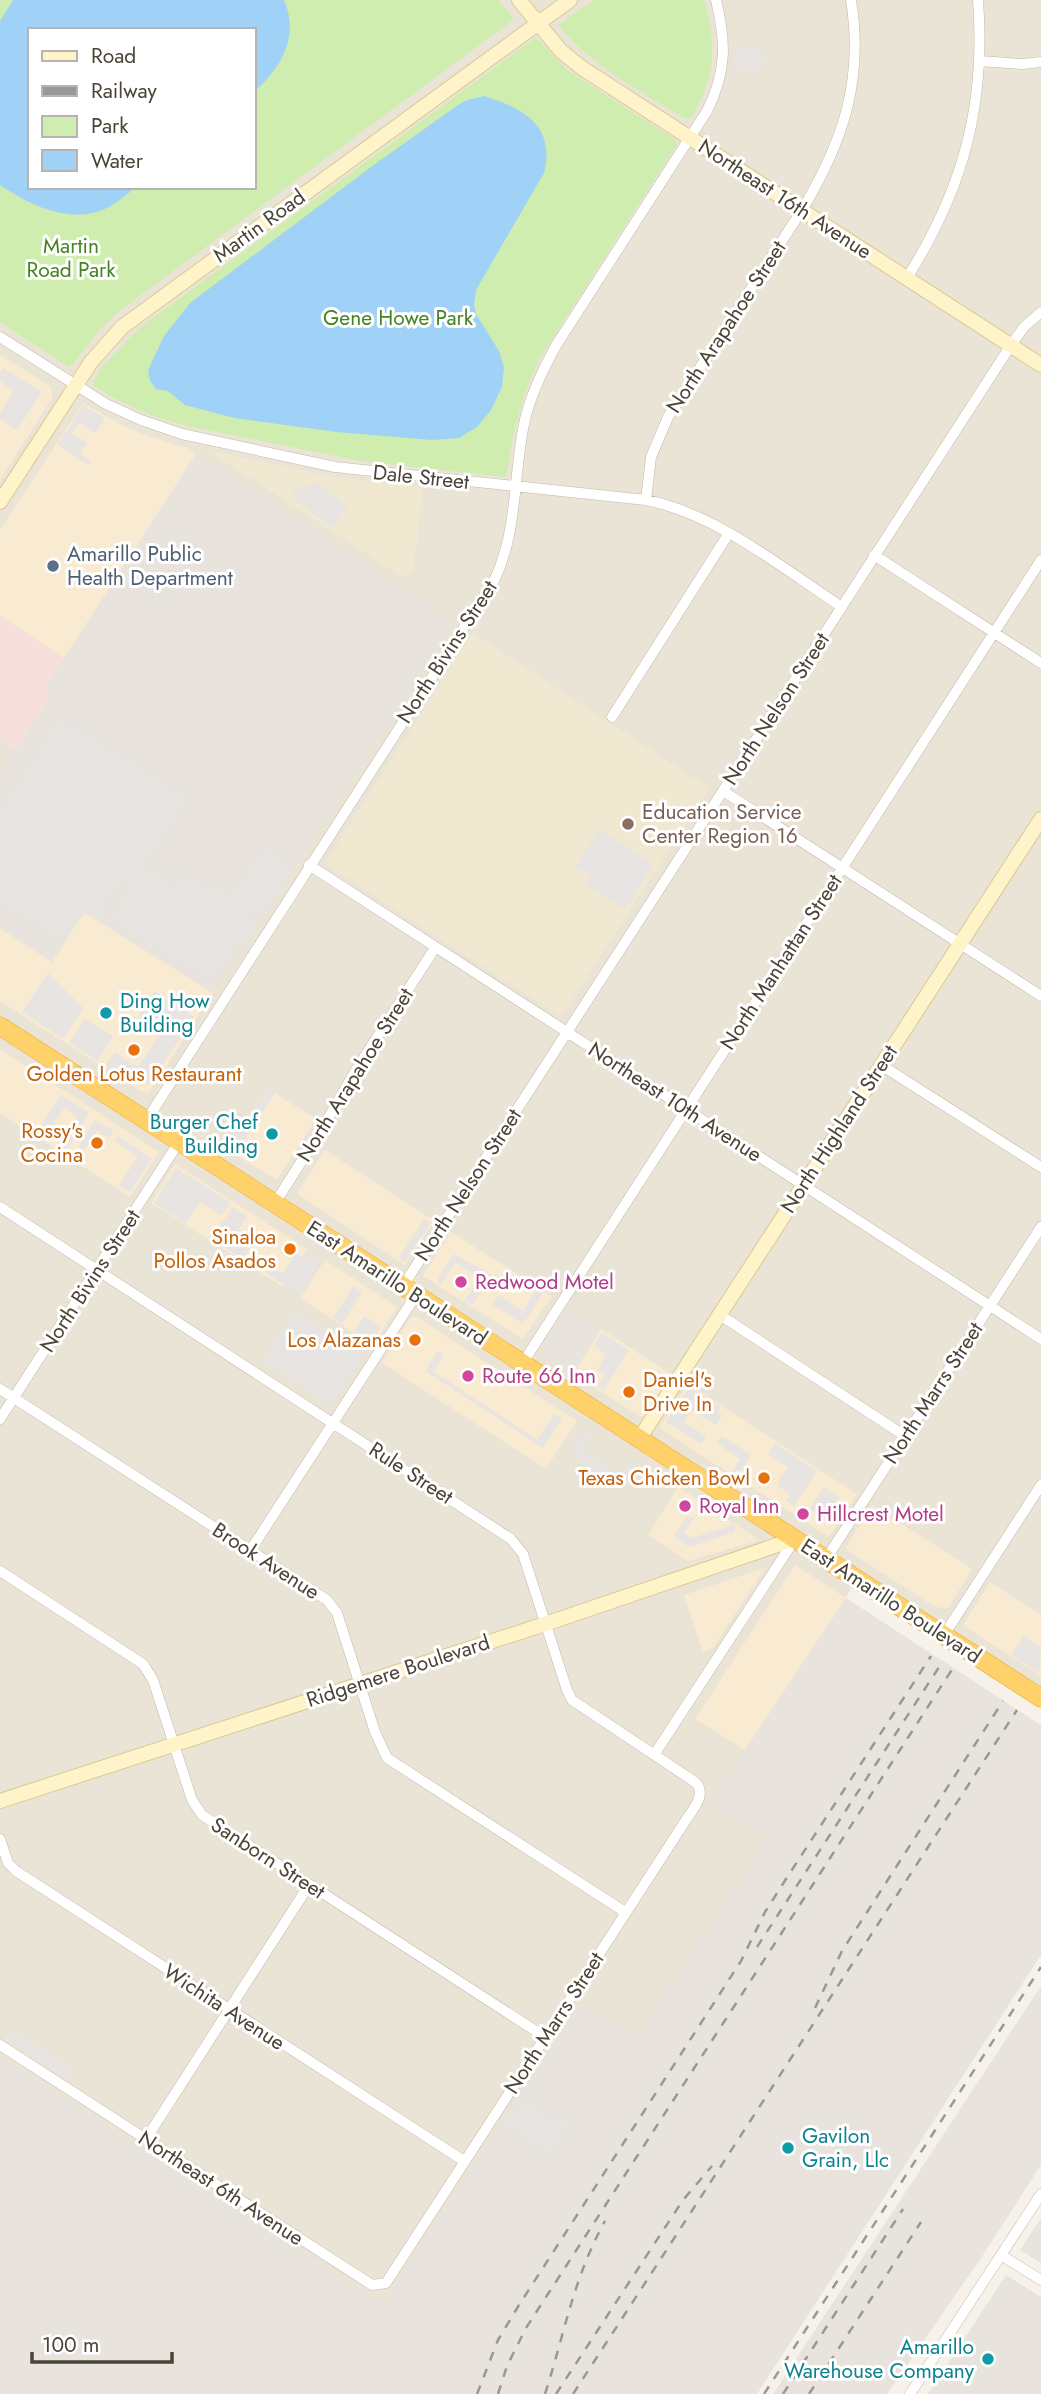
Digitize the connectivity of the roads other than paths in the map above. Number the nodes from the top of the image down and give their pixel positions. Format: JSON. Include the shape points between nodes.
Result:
{"nodes":[{"id":1,"x":519,"y":0,"type":"edge"},
{"id":2,"x":570,"y":0,"type":"edge"},
{"id":3,"x":716,"y":0,"type":"edge"},
{"id":4,"x":851,"y":0,"type":"edge"},
{"id":5,"x":978,"y":0,"type":"edge"},
{"id":6,"x":537,"y":23,"type":"junction"},
{"id":7,"x":980,"y":61,"type":"junction"},
{"id":8,"x":1041,"y":62,"type":"edge"},
{"id":9,"x":690,"y":138,"type":"junction"},
{"id":10,"x":802,"y":210,"type":"junction"},
{"id":11,"x":907,"y":278,"type":"junction"},
{"id":12,"x":1041,"y":312,"type":"edge"},
{"id":13,"x":0,"y":337,"type":"edge"},
{"id":14,"x":1011,"y":345,"type":"junction"},
{"id":15,"x":1041,"y":365,"type":"edge"},
{"id":16,"x":76,"y":386,"type":"junction"},
{"id":17,"x":516,"y":486,"type":"junction"},
{"id":18,"x":646,"y":500,"type":"junction"},
{"id":19,"x":0,"y":502,"type":"edge"},
{"id":20,"x":729,"y":533,"type":"junction"},
{"id":21,"x":874,"y":555,"type":"junction"},
{"id":22,"x":1041,"y":560,"type":"edge"},
{"id":23,"x":842,"y":607,"type":"junction"},
{"id":24,"x":994,"y":632,"type":"junction"},
{"id":25,"x":1041,"y":663,"type":"edge"},
{"id":26,"x":611,"y":717,"type":"dead end"},
{"id":27,"x":723,"y":791,"type":"junction"},
{"id":28,"x":1039,"y":825,"type":"edge"},
{"id":29,"x":309,"y":865,"type":"junction"},
{"id":30,"x":842,"y":868,"type":"junction"},
{"id":31,"x":960,"y":943,"type":"junction"},
{"id":32,"x":435,"y":948,"type":"junction"},
{"id":33,"x":1041,"y":996,"type":"edge"},
{"id":34,"x":0,"y":1026,"type":"edge"},
{"id":35,"x":566,"y":1032,"type":"junction"},
{"id":36,"x":881,"y":1065,"type":"junction"},
{"id":37,"x":686,"y":1110,"type":"junction"},
{"id":38,"x":146,"y":1121,"type":"junction"},
{"id":39,"x":179,"y":1142,"type":"junction"},
{"id":40,"x":1041,"y":1167,"type":"edge"},
{"id":41,"x":803,"y":1185,"type":"junction"},
{"id":42,"x":275,"y":1203,"type":"junction"},
{"id":43,"x":0,"y":1207,"type":"edge"},
{"id":44,"x":1041,"y":1227,"type":"edge"},
{"id":45,"x":97,"y":1269,"type":"junction"},
{"id":46,"x":409,"y":1291,"type":"junction"},
{"id":47,"x":990,"y":1306,"type":"junction"},
{"id":48,"x":720,"y":1315,"type":"junction"},
{"id":49,"x":1041,"y":1339,"type":"edge"},
{"id":50,"x":522,"y":1364,"type":"junction"},
{"id":51,"x":0,"y":1390,"type":"edge"},
{"id":52,"x":13,"y":1398,"type":"junction"},
{"id":53,"x":0,"y":1419,"type":"edge"},
{"id":54,"x":333,"y":1423,"type":"junction"},
{"id":55,"x":905,"y":1436,"type":"junction"},
{"id":56,"x":639,"y":1439,"type":"junction"},
{"id":57,"x":1041,"y":1485,"type":"edge"},
{"id":58,"x":795,"y":1539,"type":"junction"},
{"id":59,"x":250,"y":1551,"type":"junction"},
{"id":60,"x":826,"y":1559,"type":"junction"},
{"id":61,"x":0,"y":1571,"type":"edge"},
{"id":62,"x":545,"y":1624,"type":"junction"},
{"id":63,"x":944,"y":1635,"type":"junction"},
{"id":64,"x":359,"y":1683,"type":"junction"},
{"id":65,"x":1041,"y":1698,"type":"edge"},
{"id":66,"x":174,"y":1744,"type":"junction"},
{"id":67,"x":654,"y":1755,"type":"junction"},
{"id":68,"x":0,"y":1801,"type":"edge"},
{"id":69,"x":684,"y":1823,"type":"joint"},
{"id":70,"x":0,"y":1839,"type":"edge"},
{"id":71,"x":309,"y":1885,"type":"junction"},
{"id":72,"x":625,"y":1912,"type":"junction"},
{"id":73,"x":229,"y":2010,"type":"junction"},
{"id":74,"x":545,"y":2037,"type":"junction"},
{"id":75,"x":0,"y":2045,"type":"edge"},
{"id":76,"x":146,"y":2139,"type":"junction"},
{"id":77,"x":464,"y":2161,"type":"junction"},
{"id":78,"x":1041,"y":2194,"type":"edge"},
{"id":79,"x":424,"y":2224,"type":"joint"},
{"id":80,"x":1002,"y":2255,"type":"junction"},
{"id":81,"x":1041,"y":2280,"type":"edge"},
{"id":82,"x":910,"y":2394,"type":"edge"}],
"edges":[{"from":1,"to":6,"type":"street","name":"Northeast 16th Avenue"},
{"from":2,"to":6,"type":"street","name":"Martin Road"},
{"from":3,"to":9,"type":"street","name":"North Bivins Street","via":[[723,67],[715,96]]},
{"from":4,"to":10,"type":"street","name":"North Arapahoe Street","via":[[855,57],[846,118]]},
{"from":5,"to":7,"type":"street"},
{"from":6,"to":9,"type":"street","name":"Northeast 16th Avenue","via":[[575,63]]},
{"from":6,"to":16,"type":"street","name":"Martin Road","via":[[134,317],[99,351]]},
{"from":7,"to":8,"type":"street"},
{"from":7,"to":11,"type":"street","via":[[973,120],[957,181]]},
{"from":9,"to":10,"type":"street","name":"Northeast 16th Avenue"},
{"from":9,"to":17,"type":"street","name":"North Bivins Street","via":[[547,363],[527,414]]},
{"from":10,"to":11,"type":"street","name":"Northeast 16th Avenue"},
{"from":10,"to":18,"type":"street","name":"North Arapahoe Street","via":[[668,417],[651,457]]},
{"from":11,"to":14,"type":"street","name":"Northeast 16th Avenue"},
{"from":12,"to":14,"type":"street","name":"North Nelson Street"},
{"from":13,"to":16,"type":"street","name":"Dale Street"},
{"from":14,"to":15,"type":"street","name":"Northeast 16th Avenue"},
{"from":14,"to":21,"type":"street","name":"North Nelson Street"},
{"from":16,"to":17,"type":"street","name":"Dale Street","via":[[130,416],[197,438],[335,467]]},
{"from":16,"to":19,"type":"street","name":"Martin Road"},
{"from":17,"to":18,"type":"street","name":"Dale Street"},
{"from":17,"to":29,"type":"street","name":"North Bivins Street","via":[[510,537],[494,582]]},
{"from":18,"to":20,"type":"street","name":"Dale Street","via":[[698,515]]},
{"from":20,"to":23,"type":"street","name":"Dale Street"},
{"from":20,"to":26,"type":"street"},
{"from":21,"to":23,"type":"street","name":"North Nelson Street"},
{"from":21,"to":24,"type":"street"},
{"from":22,"to":24,"type":"street","name":"North Manhattan Street"},
{"from":23,"to":27,"type":"street","name":"North Nelson Street"},
{"from":24,"to":25,"type":"street"},
{"from":24,"to":30,"type":"street","name":"North Manhattan Street"},
{"from":27,"to":30,"type":"street"},
{"from":27,"to":35,"type":"street","name":"North Nelson Street"},
{"from":28,"to":31,"type":"street","name":"North Highland Street"},
{"from":29,"to":32,"type":"street","name":"Northeast 10th Avenue"},
{"from":29,"to":38,"type":"street","name":"North Bivins Street"},
{"from":30,"to":31,"type":"street"},
{"from":30,"to":37,"type":"street","name":"North Manhattan Street"},
{"from":31,"to":33,"type":"street"},
{"from":31,"to":36,"type":"street","name":"North Highland Street"},
{"from":32,"to":35,"type":"street","name":"Northeast 10th Avenue"},
{"from":32,"to":42,"type":"street","name":"North Arapahoe Street"},
{"from":34,"to":38,"type":"highway","name":"East Amarillo Boulevard"},
{"from":35,"to":37,"type":"street","name":"Northeast 10th Avenue"},
{"from":35,"to":46,"type":"street","name":"North Nelson Street"},
{"from":36,"to":40,"type":"street"},
{"from":36,"to":41,"type":"street","name":"North Highland Street"},
{"from":37,"to":41,"type":"street","name":"Northeast 10th Avenue"},
{"from":37,"to":50,"type":"street","name":"North Manhattan Street"},
{"from":38,"to":39,"type":"highway","name":"East Amarillo Boulevard"},
{"from":39,"to":42,"type":"highway","name":"East Amarillo Boulevard"},
{"from":39,"to":45,"type":"street","name":"North Bivins Street"},
{"from":41,"to":47,"type":"street","name":"Northeast 10th Avenue"},
{"from":41,"to":48,"type":"street","name":"North Highland Street"},
{"from":42,"to":46,"type":"highway","name":"East Amarillo Boulevard"},
{"from":43,"to":45,"type":"street","name":"Rule Street"},
{"from":44,"to":47,"type":"street","name":"North Marrs Street"},
{"from":45,"to":52,"type":"street","name":"North Bivins Street"},
{"from":45,"to":54,"type":"street","name":"Rule Street"},
{"from":46,"to":50,"type":"highway","name":"East Amarillo Boulevard"},
{"from":46,"to":54,"type":"street","name":"North Nelson Street"},
{"from":47,"to":49,"type":"street","name":"Northeast 10th Avenue"},
{"from":47,"to":55,"type":"street","name":"North Marrs Street"},
{"from":48,"to":55,"type":"street"},
{"from":48,"to":56,"type":"street","name":"North Highland Street"},
{"from":50,"to":56,"type":"highway","name":"East Amarillo Boulevard"},
{"from":51,"to":52,"type":"street","name":"Brook Avenue"},
{"from":52,"to":53,"type":"street","name":"North Bivins Street"},
{"from":52,"to":59,"type":"street","name":"Brook Avenue"},
{"from":54,"to":59,"type":"street","name":"North Nelson Street"},
{"from":54,"to":62,"type":"street","name":"Rule Street","via":[[512,1539],[523,1554]]},
{"from":55,"to":60,"type":"street","name":"North Marrs Street"},
{"from":56,"to":58,"type":"highway","name":"East Amarillo Boulevard"},
{"from":57,"to":63,"type":"street"},
{"from":58,"to":60,"type":"highway","name":"East Amarillo Boulevard"},
{"from":58,"to":62,"type":"street","name":"Ridgemere Boulevard"},
{"from":58,"to":67,"type":"street"},
{"from":59,"to":64,"type":"street","name":"Brook Avenue","via":[[334,1608]]},
{"from":60,"to":63,"type":"highway","name":"East Amarillo Boulevard"},
{"from":61,"to":66,"type":"street","name":"Sanborn Street","via":[[143,1664],[153,1680]]},
{"from":62,"to":64,"type":"street","name":"Ridgemere Boulevard"},
{"from":62,"to":67,"type":"street","name":"Rule Street","via":[[572,1700]]},
{"from":63,"to":65,"type":"highway","name":"East Amarillo Boulevard"},
{"from":64,"to":66,"type":"street","name":"Ridgemere Boulevard"},
{"from":64,"to":72,"type":"street","name":"Brook Avenue","via":[[387,1758]]},
{"from":66,"to":68,"type":"street","name":"Ridgemere Boulevard"},
{"from":66,"to":71,"type":"street","name":"Sanborn Street","via":[[192,1800],[202,1815]]},
{"from":67,"to":69,"type":"street","name":"Rule Street","via":[[699,1786],[701,1796]]},
{"from":69,"to":72,"type":"street","name":"North Marrs Street"},
{"from":70,"to":73,"type":"street","name":"Wichita Avenue","via":[[12,1868]]},
{"from":71,"to":73,"type":"street"},
{"from":71,"to":74,"type":"street","name":"Sanborn Street"},
{"from":72,"to":74,"type":"street","name":"North Marrs Street"},
{"from":73,"to":76,"type":"street"},
{"from":73,"to":77,"type":"street","name":"Wichita Avenue"},
{"from":74,"to":77,"type":"street","name":"North Marrs Street"},
{"from":75,"to":76,"type":"street","name":"Northeast 6th Avenue"},
{"from":76,"to":79,"type":"street","name":"Northeast 6th Avenue","via":[[372,2285],[386,2283]]},
{"from":77,"to":79,"type":"street","name":"North Marrs Street"},
{"from":78,"to":80,"type":"street"},
{"from":80,"to":81,"type":"street"},
{"from":80,"to":82,"type":"street"}]}
